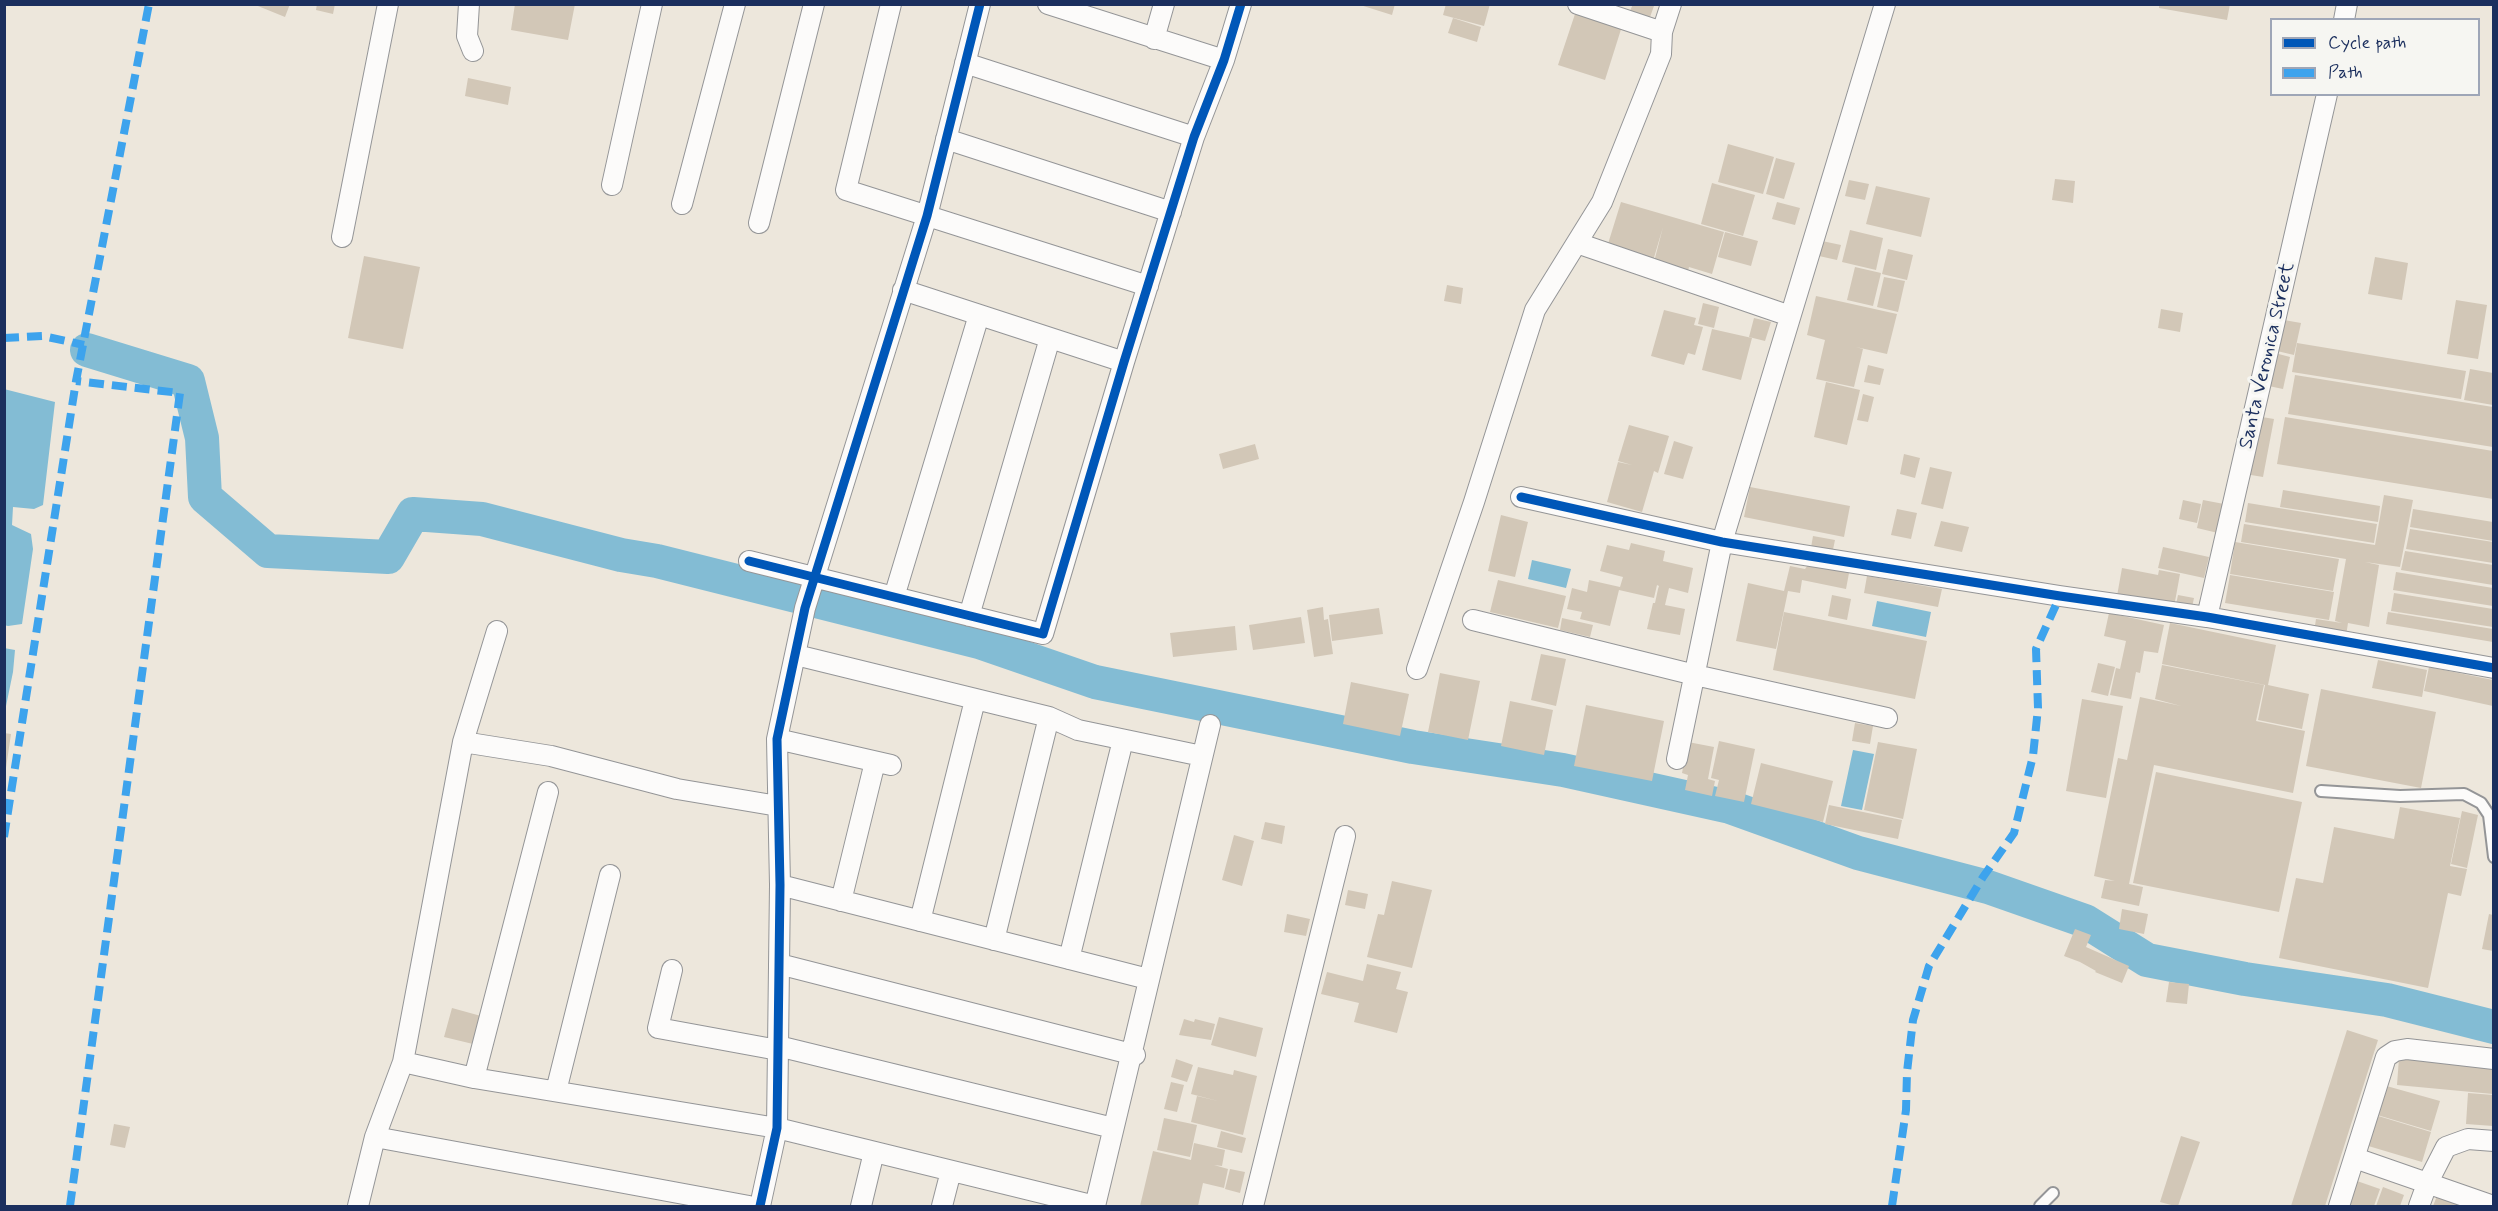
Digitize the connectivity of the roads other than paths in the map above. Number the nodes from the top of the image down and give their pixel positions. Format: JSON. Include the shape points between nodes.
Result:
{"nodes":[{"id":1,"x":388,"y":4,"type":"edge"},
{"id":2,"x":469,"y":4,"type":"edge"},
{"id":3,"x":652,"y":4,"type":"edge"},
{"id":4,"x":735,"y":4,"type":"edge"},
{"id":5,"x":814,"y":4,"type":"edge"},
{"id":6,"x":891,"y":4,"type":"edge"},
{"id":7,"x":980,"y":4,"type":"edge"},
{"id":8,"x":1048,"y":4,"type":"edge"},
{"id":9,"x":1164,"y":4,"type":"edge"},
{"id":10,"x":1241,"y":4,"type":"edge"},
{"id":11,"x":1578,"y":4,"type":"edge"},
{"id":12,"x":1671,"y":4,"type":"edge"},
{"id":13,"x":1885,"y":4,"type":"edge"},
{"id":14,"x":1083,"y":10,"type":"edge"},
{"id":15,"x":1662,"y":32,"type":"junction"},
{"id":16,"x":1154,"y":39,"type":"junction"},
{"id":17,"x":473,"y":51,"type":"dead end"},
{"id":18,"x":1224,"y":60,"type":"junction"},
{"id":19,"x":965,"y":63,"type":"junction"},
{"id":20,"x":2327,"y":96,"type":"edge"},
{"id":21,"x":1194,"y":137,"type":"junction"},
{"id":22,"x":946,"y":140,"type":"junction"},
{"id":23,"x":612,"y":185,"type":"dead end"},
{"id":24,"x":682,"y":204,"type":"dead end"},
{"id":25,"x":1171,"y":212,"type":"junction"},
{"id":26,"x":927,"y":216,"type":"junction"},
{"id":27,"x":759,"y":223,"type":"dead end"},
{"id":28,"x":342,"y":237,"type":"dead end"},
{"id":29,"x":1577,"y":243,"type":"junction"},
{"id":30,"x":1148,"y":286,"type":"junction"},
{"id":31,"x":903,"y":290,"type":"junction"},
{"id":32,"x":979,"y":315,"type":"junction"},
{"id":33,"x":1790,"y":316,"type":"junction"},
{"id":34,"x":1050,"y":338,"type":"junction"},
{"id":35,"x":1124,"y":362,"type":"junction"},
{"id":36,"x":1521,"y":497,"type":"dead end"},
{"id":37,"x":1722,"y":542,"type":"junction"},
{"id":38,"x":749,"y":561,"type":"dead end"},
{"id":39,"x":813,"y":582,"type":"junction"},
{"id":40,"x":894,"y":597,"type":"junction"},
{"id":41,"x":969,"y":616,"type":"junction"},
{"id":42,"x":2207,"y":616,"type":"junction"},
{"id":43,"x":1473,"y":620,"type":"dead end"},
{"id":44,"x":497,"y":631,"type":"dead end"},
{"id":45,"x":796,"y":655,"type":"junction"},
{"id":46,"x":2493,"y":668,"type":"edge"},
{"id":47,"x":1417,"y":669,"type":"dead end"},
{"id":48,"x":1695,"y":675,"type":"junction"},
{"id":49,"x":975,"y":700,"type":"junction"},
{"id":50,"x":1049,"y":717,"type":"junction"},
{"id":51,"x":1887,"y":718,"type":"dead end"},
{"id":52,"x":1210,"y":725,"type":"dead end"},
{"id":53,"x":777,"y":739,"type":"junction"},
{"id":54,"x":1123,"y":740,"type":"junction"},
{"id":55,"x":463,"y":742,"type":"junction"},
{"id":56,"x":1202,"y":756,"type":"junction"},
{"id":57,"x":1677,"y":759,"type":"dead end"},
{"id":58,"x":2321,"y":791,"type":"dead end"},
{"id":59,"x":548,"y":792,"type":"dead end"},
{"id":60,"x":778,"y":806,"type":"junction"},
{"id":61,"x":1345,"y":836,"type":"dead end"},
{"id":62,"x":2493,"y":857,"type":"edge"},
{"id":63,"x":610,"y":875,"type":"dead end"},
{"id":64,"x":780,"y":885,"type":"junction"},
{"id":65,"x":841,"y":901,"type":"junction"},
{"id":66,"x":920,"y":921,"type":"junction"},
{"id":67,"x":994,"y":940,"type":"junction"},
{"id":68,"x":1069,"y":959,"type":"junction"},
{"id":69,"x":779,"y":964,"type":"junction"},
{"id":70,"x":672,"y":970,"type":"dead end"},
{"id":71,"x":1148,"y":979,"type":"junction"},
{"id":72,"x":778,"y":1048,"type":"junction"},
{"id":73,"x":1133,"y":1054,"type":"junction"},
{"id":74,"x":2493,"y":1059,"type":"edge"},
{"id":75,"x":403,"y":1062,"type":"junction"},
{"id":76,"x":474,"y":1078,"type":"junction"},
{"id":77,"x":556,"y":1091,"type":"junction"},
{"id":78,"x":777,"y":1128,"type":"junction"},
{"id":79,"x":1113,"y":1128,"type":"junction"},
{"id":80,"x":375,"y":1137,"type":"junction"},
{"id":81,"x":2493,"y":1141,"type":"edge"},
{"id":82,"x":874,"y":1152,"type":"junction"},
{"id":83,"x":2355,"y":1158,"type":"junction"},
{"id":84,"x":951,"y":1171,"type":"junction"},
{"id":85,"x":2427,"y":1184,"type":"junction"},
{"id":86,"x":2053,"y":1193,"type":"dead end"},
{"id":87,"x":1023,"y":1198,"type":"edge"},
{"id":88,"x":358,"y":1206,"type":"edge"},
{"id":89,"x":749,"y":1206,"type":"edge"},
{"id":90,"x":760,"y":1206,"type":"edge"},
{"id":91,"x":861,"y":1206,"type":"edge"},
{"id":92,"x":942,"y":1206,"type":"edge"},
{"id":93,"x":1095,"y":1206,"type":"edge"},
{"id":94,"x":1253,"y":1206,"type":"edge"},
{"id":95,"x":2040,"y":1206,"type":"edge"},
{"id":96,"x":2340,"y":1206,"type":"edge"},
{"id":97,"x":2420,"y":1206,"type":"edge"},
{"id":98,"x":2493,"y":1206,"type":"edge"}],
"edges":[{"from":1,"to":28,"type":"street"},
{"from":2,"to":17,"type":"street","via":[[467,36]]},
{"from":3,"to":23,"type":"street"},
{"from":4,"to":24,"type":"street"},
{"from":5,"to":27,"type":"street"},
{"from":6,"to":26,"type":"street","via":[[846,190]]},
{"from":7,"to":19,"type":"street"},
{"from":8,"to":14,"type":"street"},
{"from":9,"to":16,"type":"street"},
{"from":10,"to":18,"type":"street"},
{"from":11,"to":15,"type":"street"},
{"from":12,"to":15,"type":"street"},
{"from":13,"to":33,"type":"street"},
{"from":14,"to":16,"type":"street"},
{"from":15,"to":29,"type":"street","via":[[1661,54],[1602,202]]},
{"from":16,"to":18,"type":"street"},
{"from":18,"to":21,"type":"street"},
{"from":19,"to":21,"type":"street"},
{"from":19,"to":22,"type":"street"},
{"from":20,"to":42,"type":"street","name":"Santa Veronica Street"},
{"from":21,"to":25,"type":"street"},
{"from":22,"to":25,"type":"street"},
{"from":22,"to":26,"type":"street"},
{"from":25,"to":30,"type":"street"},
{"from":26,"to":30,"type":"street"},
{"from":26,"to":31,"type":"street"},
{"from":29,"to":33,"type":"street"},
{"from":29,"to":47,"type":"street","via":[[1535,310]]},
{"from":30,"to":35,"type":"street"},
{"from":31,"to":32,"type":"street"},
{"from":31,"to":39,"type":"street"},
{"from":32,"to":34,"type":"street"},
{"from":32,"to":40,"type":"street"},
{"from":33,"to":37,"type":"street"},
{"from":34,"to":35,"type":"street"},
{"from":34,"to":41,"type":"street"},
{"from":35,"to":41,"type":"street","via":[[1043,634]]},
{"from":36,"to":37,"type":"street"},
{"from":37,"to":42,"type":"street"},
{"from":37,"to":48,"type":"street"},
{"from":38,"to":39,"type":"street"},
{"from":39,"to":40,"type":"street"},
{"from":39,"to":45,"type":"street"},
{"from":40,"to":41,"type":"street"},
{"from":42,"to":46,"type":"street"},
{"from":43,"to":48,"type":"street"},
{"from":44,"to":55,"type":"street"},
{"from":45,"to":49,"type":"street"},
{"from":45,"to":53,"type":"street"},
{"from":48,"to":51,"type":"street"},
{"from":48,"to":57,"type":"street"},
{"from":49,"to":50,"type":"street"},
{"from":49,"to":66,"type":"street"},
{"from":50,"to":54,"type":"street"},
{"from":50,"to":67,"type":"street"},
{"from":52,"to":56,"type":"street"},
{"from":53,"to":60,"type":"street"},
{"from":53,"to":65,"type":"street","via":[[883,763]]},
{"from":54,"to":56,"type":"street"},
{"from":54,"to":68,"type":"street"},
{"from":55,"to":60,"type":"street","via":[[550,756],[677,789]]},
{"from":55,"to":75,"type":"street"},
{"from":56,"to":71,"type":"street"},
{"from":58,"to":62,"type":"lane","via":[[2400,796],[2464,794],[2481,803],[2489,815]]},
{"from":59,"to":76,"type":"street"},
{"from":60,"to":64,"type":"street"},
{"from":61,"to":94,"type":"street"},
{"from":63,"to":77,"type":"street"},
{"from":64,"to":65,"type":"street"},
{"from":64,"to":69,"type":"street"},
{"from":65,"to":66,"type":"street"},
{"from":66,"to":67,"type":"street"},
{"from":67,"to":68,"type":"street"},
{"from":68,"to":71,"type":"street"},
{"from":69,"to":72,"type":"street"},
{"from":69,"to":73,"type":"street"},
{"from":70,"to":72,"type":"street","via":[[658,1028]]},
{"from":71,"to":73,"type":"street"},
{"from":72,"to":78,"type":"street"},
{"from":72,"to":79,"type":"street"},
{"from":73,"to":79,"type":"street"},
{"from":74,"to":83,"type":"street","via":[[2408,1049],[2386,1057]]},
{"from":75,"to":76,"type":"street"},
{"from":75,"to":80,"type":"street"},
{"from":76,"to":77,"type":"street"},
{"from":77,"to":78,"type":"street"},
{"from":78,"to":82,"type":"street"},
{"from":78,"to":90,"type":"street"},
{"from":79,"to":93,"type":"street"},
{"from":80,"to":88,"type":"street"},
{"from":80,"to":89,"type":"street"},
{"from":81,"to":85,"type":"street","via":[[2468,1139],[2446,1147]]},
{"from":82,"to":84,"type":"street"},
{"from":82,"to":91,"type":"street"},
{"from":83,"to":85,"type":"street"},
{"from":83,"to":96,"type":"street"},
{"from":84,"to":87,"type":"street"},
{"from":84,"to":92,"type":"street"},
{"from":85,"to":97,"type":"street"},
{"from":85,"to":98,"type":"street"},
{"from":86,"to":95,"type":"lane"},
{"from":87,"to":93,"type":"street"}]}
